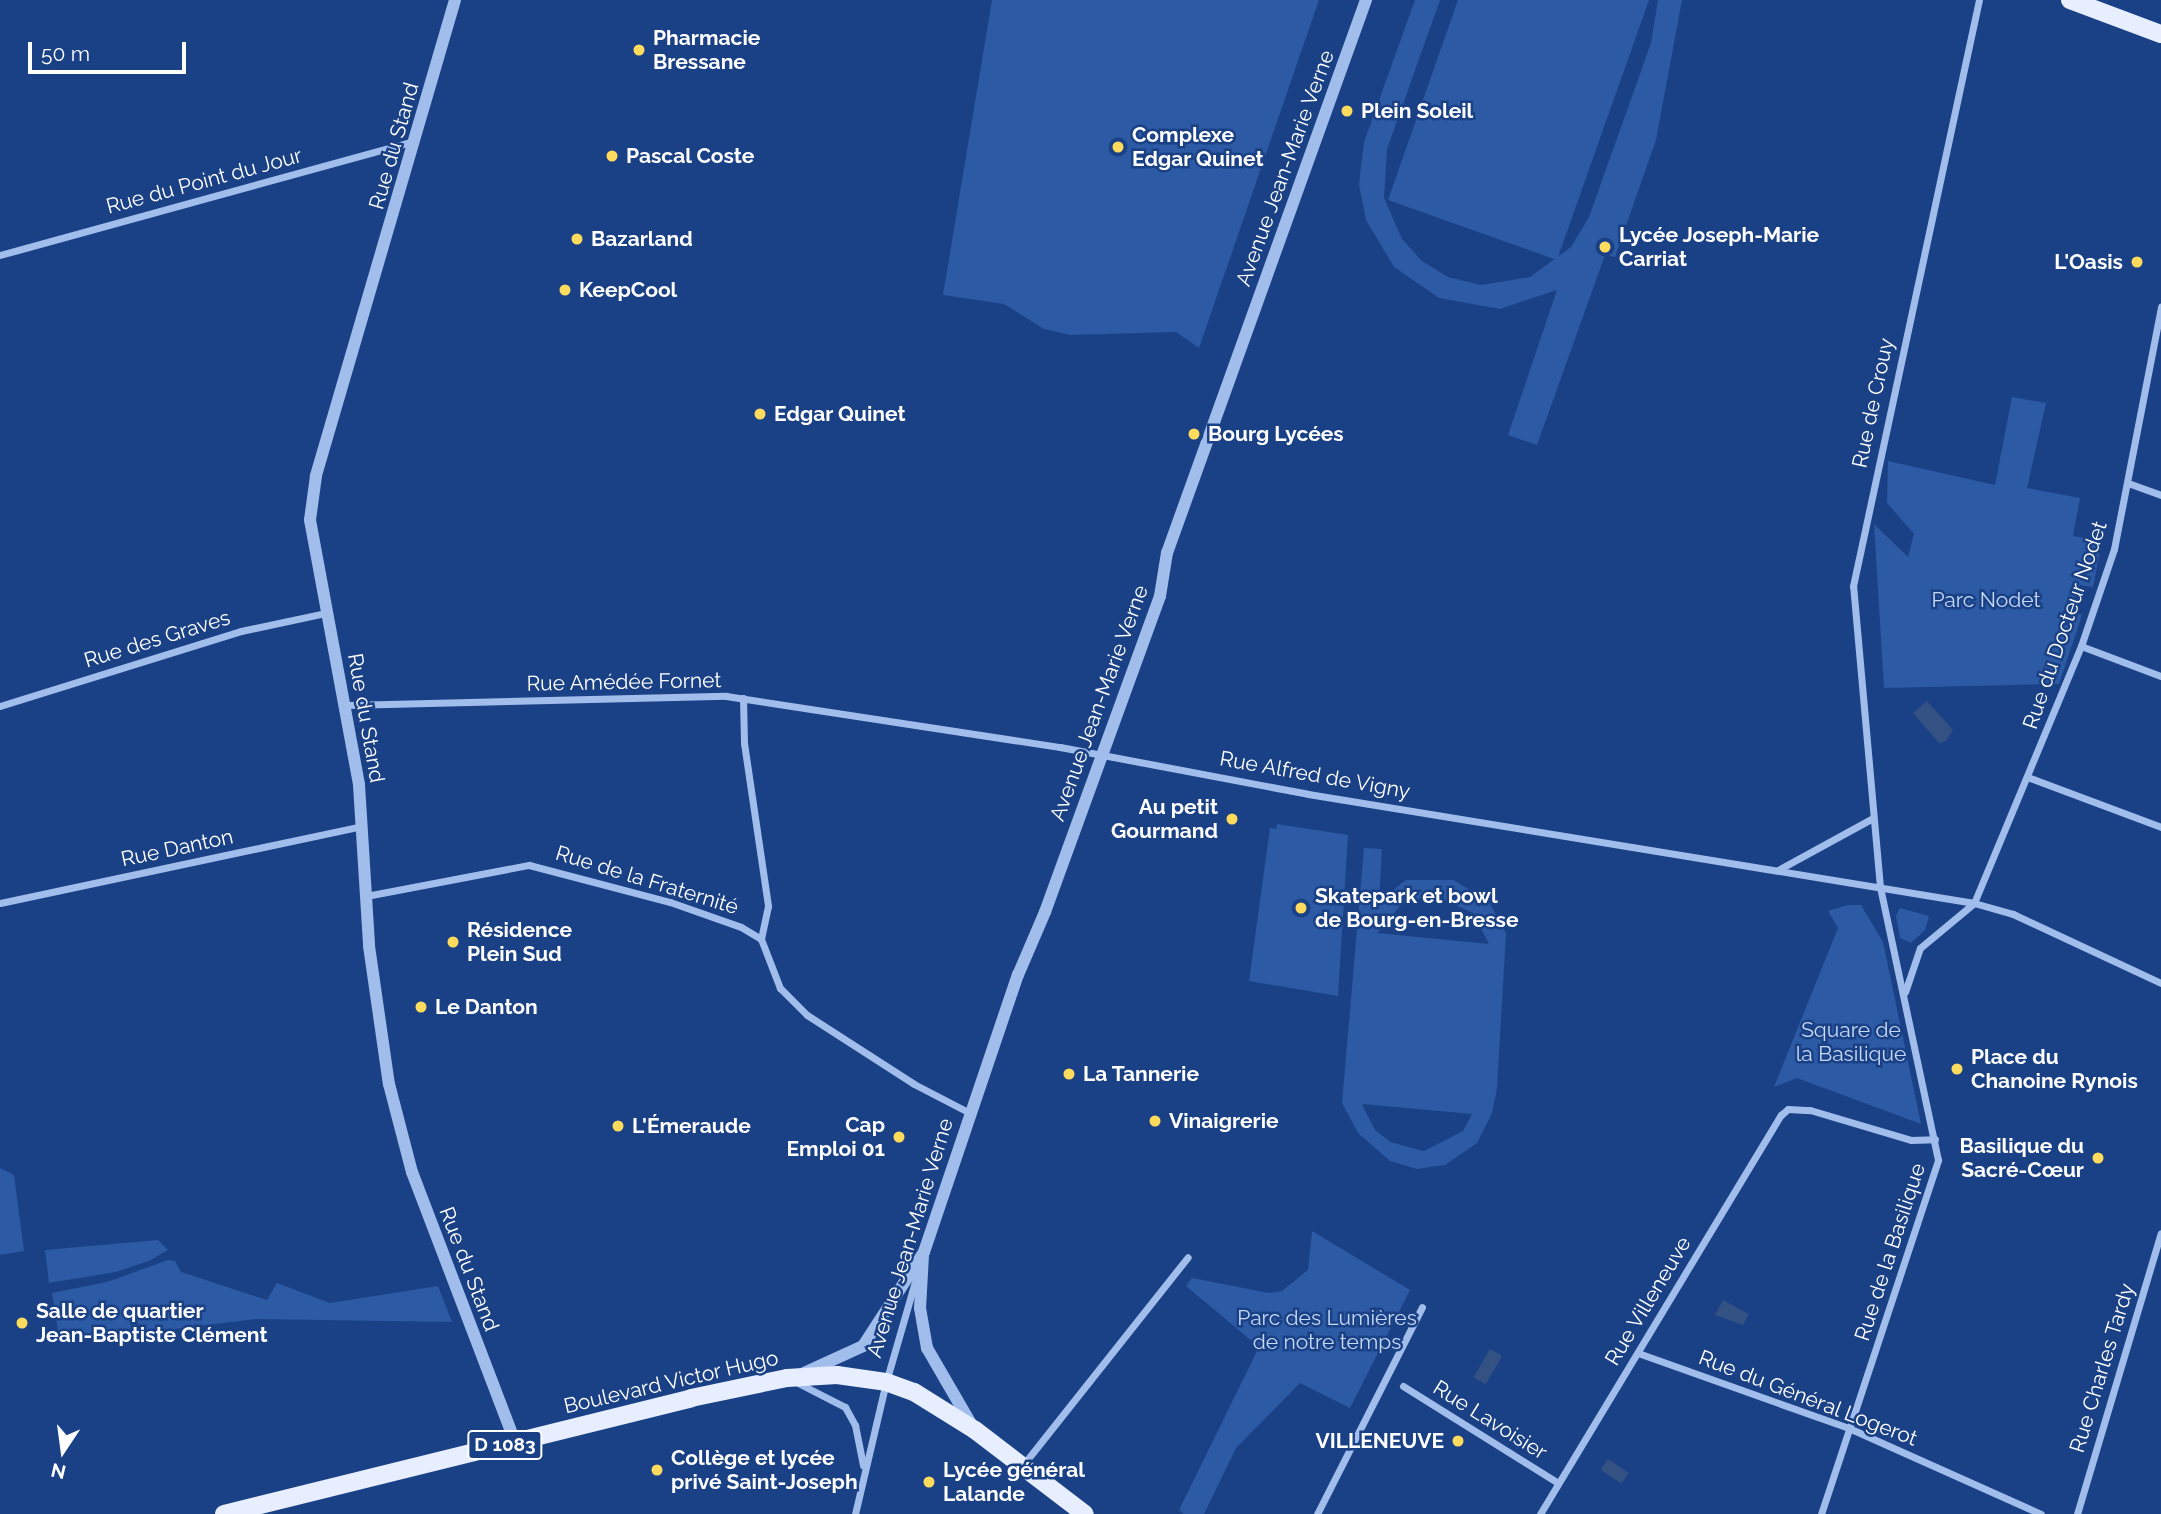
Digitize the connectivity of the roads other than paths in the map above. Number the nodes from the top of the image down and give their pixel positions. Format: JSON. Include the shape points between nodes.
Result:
{"nodes":[{"id":1,"x":455,"y":0,"type":"edge"},
{"id":2,"x":1366,"y":0,"type":"edge"},
{"id":3,"x":1979,"y":0,"type":"edge"},
{"id":4,"x":2070,"y":0,"type":"edge"},
{"id":5,"x":2161,"y":34,"type":"edge"},
{"id":6,"x":416,"y":140,"type":"junction"},
{"id":7,"x":0,"y":255,"type":"edge"},
{"id":8,"x":2161,"y":307,"type":"edge"},
{"id":9,"x":2128,"y":483,"type":"junction"},
{"id":10,"x":2161,"y":495,"type":"edge"},
{"id":11,"x":326,"y":613,"type":"junction"},
{"id":12,"x":2081,"y":646,"type":"junction"},
{"id":13,"x":2161,"y":676,"type":"edge"},
{"id":14,"x":743,"y":698,"type":"junction"},
{"id":15,"x":347,"y":705,"type":"junction"},
{"id":16,"x":0,"y":706,"type":"edge"},
{"id":17,"x":1101,"y":755,"type":"junction"},
{"id":18,"x":2030,"y":778,"type":"junction"},
{"id":19,"x":1873,"y":818,"type":"junction"},
{"id":20,"x":362,"y":826,"type":"junction"},
{"id":21,"x":2161,"y":827,"type":"edge"},
{"id":22,"x":1777,"y":870,"type":"junction"},
{"id":23,"x":1880,"y":887,"type":"junction"},
{"id":24,"x":366,"y":896,"type":"junction"},
{"id":25,"x":0,"y":903,"type":"edge"},
{"id":26,"x":1974,"y":903,"type":"junction"},
{"id":27,"x":761,"y":939,"type":"junction"},
{"id":28,"x":2161,"y":983,"type":"edge"},
{"id":29,"x":1904,"y":996,"type":"junction"},
{"id":30,"x":970,"y":1113,"type":"junction"},
{"id":31,"x":1936,"y":1139,"type":"junction"},
{"id":32,"x":2161,"y":1233,"type":"edge"},
{"id":33,"x":924,"y":1252,"type":"junction"},
{"id":34,"x":1188,"y":1257,"type":"dead end"},
{"id":35,"x":1422,"y":1307,"type":"dead end"},
{"id":36,"x":1638,"y":1353,"type":"junction"},
{"id":37,"x":787,"y":1378,"type":"junction"},
{"id":38,"x":886,"y":1381,"type":"junction"},
{"id":39,"x":1403,"y":1386,"type":"dead end"},
{"id":40,"x":1851,"y":1429,"type":"junction"},
{"id":41,"x":975,"y":1430,"type":"junction"},
{"id":42,"x":515,"y":1442,"type":"junction"},
{"id":43,"x":1023,"y":1466,"type":"junction"},
{"id":44,"x":864,"y":1472,"type":"junction"},
{"id":45,"x":1558,"y":1483,"type":"junction"},
{"id":46,"x":224,"y":1514,"type":"edge"},
{"id":47,"x":855,"y":1514,"type":"edge"},
{"id":48,"x":1085,"y":1514,"type":"edge"},
{"id":49,"x":1317,"y":1514,"type":"edge"},
{"id":50,"x":1540,"y":1514,"type":"edge"},
{"id":51,"x":1821,"y":1514,"type":"edge"},
{"id":52,"x":2041,"y":1514,"type":"edge"},
{"id":53,"x":2077,"y":1514,"type":"edge"}],
"edges":[{"from":1,"to":6,"type":"street","name":"Rue du Stand"},
{"from":2,"to":17,"type":"street","name":"Avenue Jean-Marie Verne","via":[[1172,540],[1160,596]]},
{"from":3,"to":19,"type":"street","name":"Rue de Crouy","via":[[1853,586]]},
{"from":4,"to":5,"type":"main road"},
{"from":6,"to":7,"type":"street","name":"Rue du Point du Jour"},
{"from":6,"to":11,"type":"street","name":"Rue du Stand","via":[[311,499],[312,540]]},
{"from":8,"to":9,"type":"street","name":"Rue du Docteur Nodet"},
{"from":9,"to":10,"type":"street"},
{"from":9,"to":12,"type":"street","name":"Rue du Docteur Nodet","via":[[2114,549]]},
{"from":11,"to":15,"type":"street","name":"Rue du Stand"},
{"from":11,"to":16,"type":"street","name":"Rue des Graves","via":[[241,631]]},
{"from":12,"to":13,"type":"street"},
{"from":12,"to":18,"type":"street","name":"Rue du Docteur Nodet"},
{"from":14,"to":15,"type":"street","name":"Rue Amédée Fornet","via":[[650,695],[402,707]]},
{"from":14,"to":17,"type":"street","name":"Rue Alfred de Vigny"},
{"from":14,"to":27,"type":"street","name":"Rue Amédée Fornet","via":[[744,743],[768,905]]},
{"from":15,"to":20,"type":"street","name":"Rue du Stand"},
{"from":17,"to":22,"type":"street","name":"Rue Alfred de Vigny"},
{"from":17,"to":30,"type":"street","name":"Avenue Jean-Marie Verne"},
{"from":18,"to":21,"type":"street"},
{"from":18,"to":26,"type":"street","name":"Rue du Docteur Nodet"},
{"from":19,"to":22,"type":"street"},
{"from":19,"to":23,"type":"street","name":"Rue de Crouy"},
{"from":20,"to":24,"type":"street","name":"Rue du Stand"},
{"from":20,"to":25,"type":"street","name":"Rue Danton"},
{"from":22,"to":23,"type":"street","name":"Rue Alfred de Vigny"},
{"from":23,"to":26,"type":"street","name":"Rue Alfred de Vigny"},
{"from":23,"to":29,"type":"street","name":"Rue de la Basilique"},
{"from":24,"to":27,"type":"street","name":"Rue de la Fraternité","via":[[529,865],[610,885],[741,928]]},
{"from":24,"to":42,"type":"street","name":"Rue du Stand","via":[[389,1084],[412,1172]]},
{"from":26,"to":28,"type":"street","name":"Rue Alfred de Vigny","via":[[2013,914]]},
{"from":26,"to":29,"type":"street","via":[[1920,948]]},
{"from":27,"to":30,"type":"street","via":[[780,988],[807,1015],[914,1084]]},
{"from":29,"to":31,"type":"street","name":"Rue de la Basilique"},
{"from":30,"to":33,"type":"street","name":"Avenue Jean-Marie Verne"},
{"from":31,"to":36,"type":"street","name":"Rue Villeneuve","via":[[1910,1140],[1810,1110],[1788,1109],[1775,1122]]},
{"from":31,"to":40,"type":"street","name":"Rue de la Basilique","via":[[1938,1160]]},
{"from":32,"to":53,"type":"street","name":"Rue Charles Tardy"},
{"from":33,"to":37,"type":"street","via":[[863,1346],[837,1362]]},
{"from":33,"to":38,"type":"street","name":"Avenue Jean-Marie Verne"},
{"from":33,"to":41,"type":"street","via":[[920,1308],[927,1348]]},
{"from":34,"to":43,"type":"street"},
{"from":35,"to":49,"type":"street"},
{"from":36,"to":40,"type":"street","name":"Rue du Général Logerot"},
{"from":36,"to":45,"type":"street","name":"Rue Villeneuve"},
{"from":37,"to":38,"type":"main road","name":"Boulevard Victor Hugo","number":"D 1083","via":[[837,1375]]},
{"from":37,"to":42,"type":"main road","name":"Boulevard Victor Hugo","number":"D 1083"},
{"from":37,"to":44,"type":"street","via":[[845,1407],[855,1425]]},
{"from":38,"to":41,"type":"main road","number":"D 1083","via":[[914,1392]]},
{"from":38,"to":44,"type":"street","name":"Avenue Jean-Marie Verne"},
{"from":39,"to":45,"type":"street","name":"Rue Lavoisier"},
{"from":40,"to":51,"type":"street","name":"Rue de la Basilique"},
{"from":40,"to":52,"type":"street","name":"Rue du Général Logerot"},
{"from":41,"to":43,"type":"main road","number":"D 1083"},
{"from":42,"to":46,"type":"main road","name":"Boulevard Victor Hugo","number":"D 1083"},
{"from":43,"to":48,"type":"main road","number":"D 1083"},
{"from":44,"to":47,"type":"street","name":"Avenue Jean-Marie Verne"},
{"from":45,"to":50,"type":"street","name":"Rue Villeneuve"}]}
